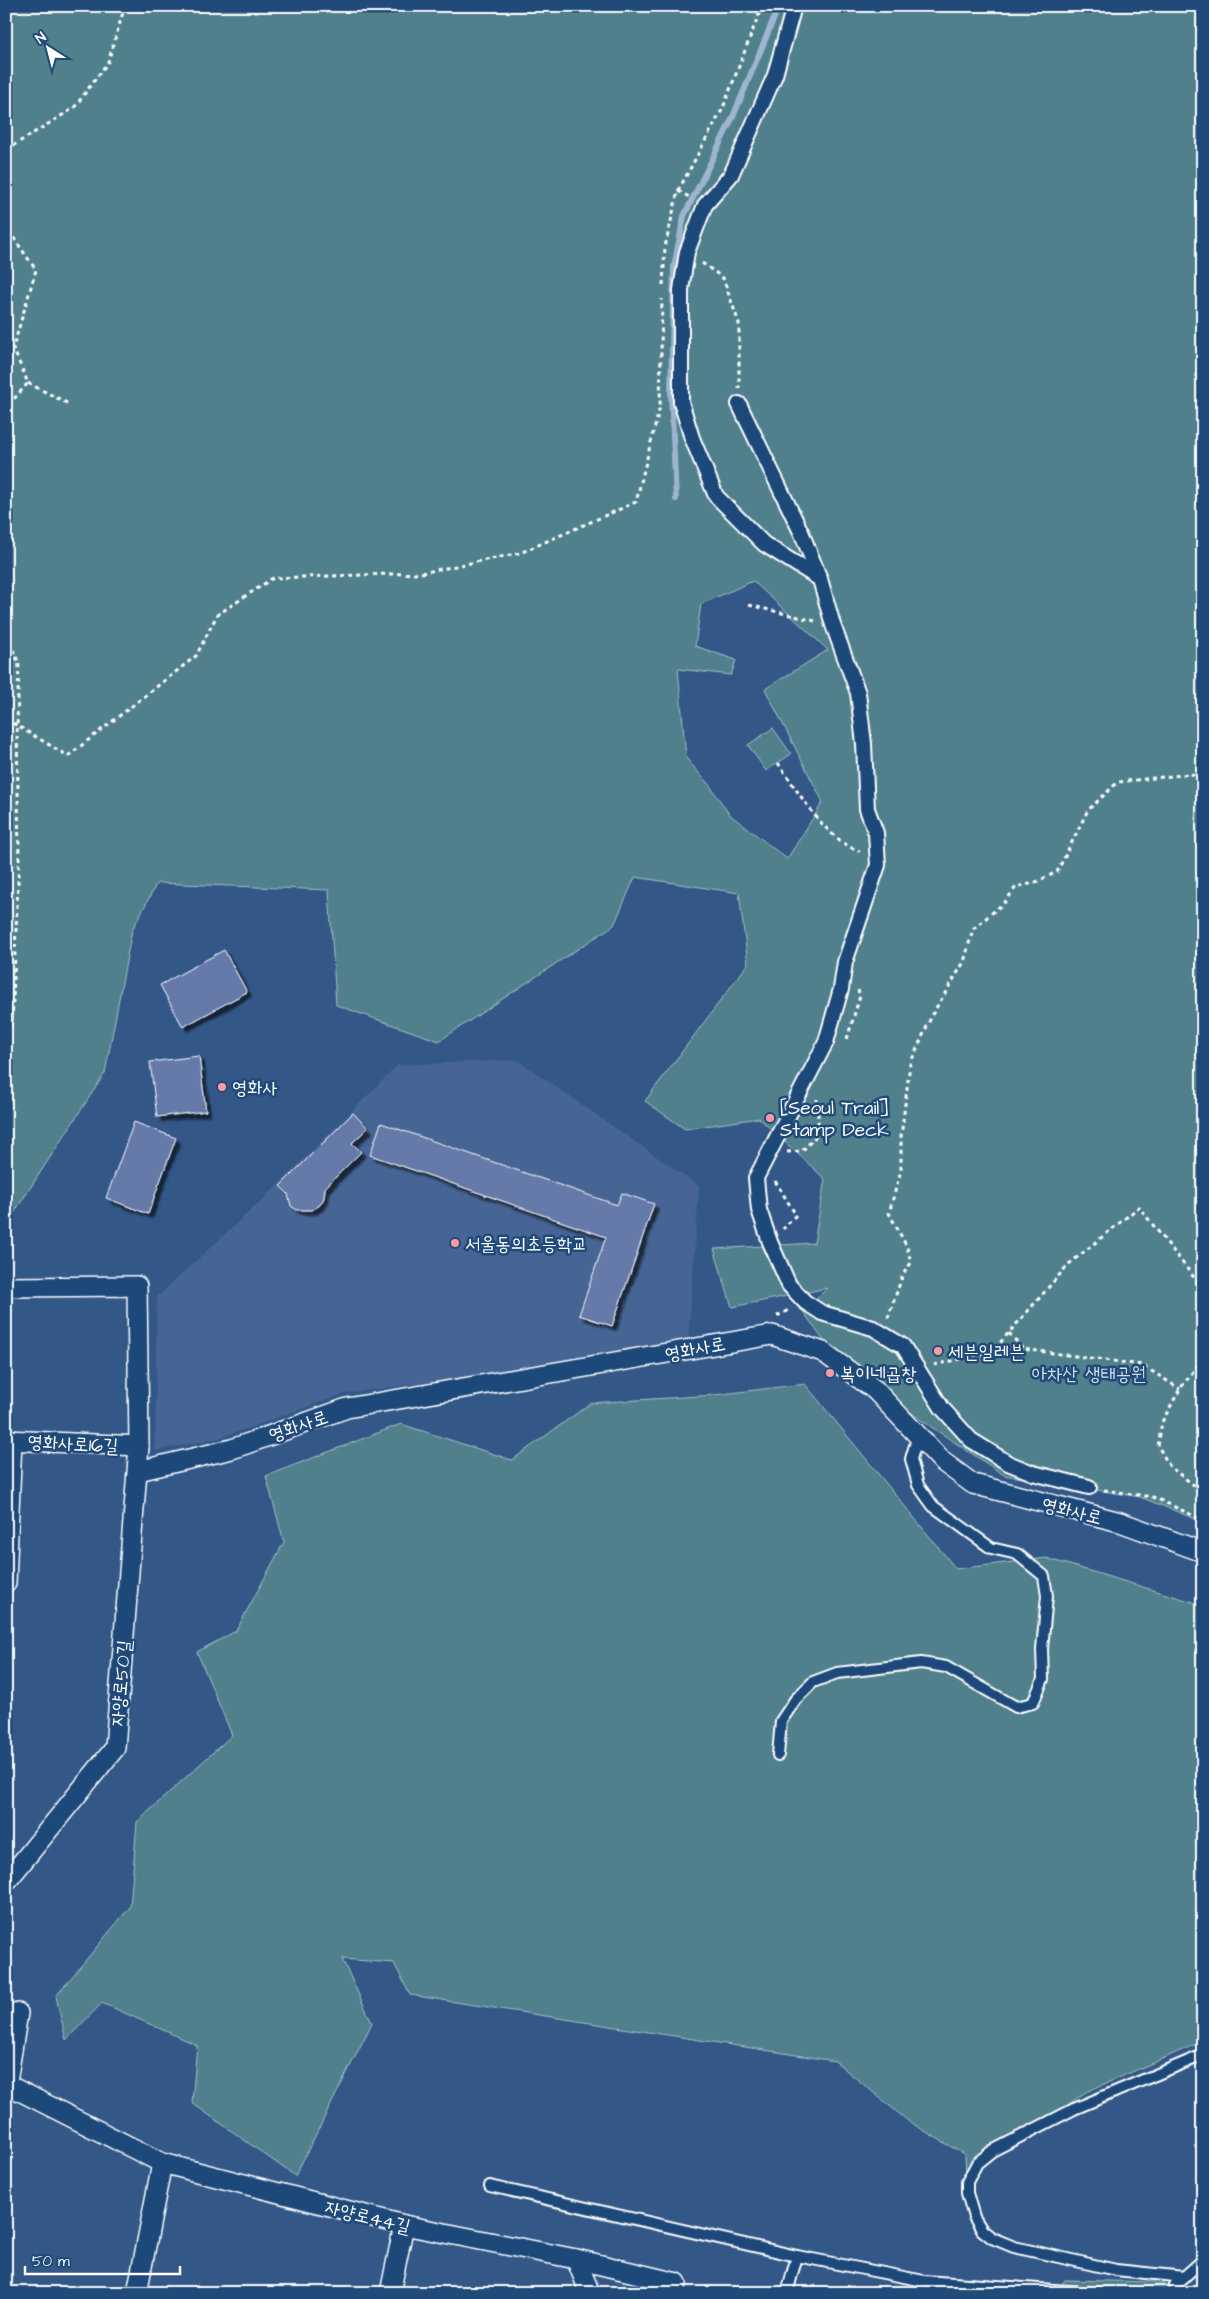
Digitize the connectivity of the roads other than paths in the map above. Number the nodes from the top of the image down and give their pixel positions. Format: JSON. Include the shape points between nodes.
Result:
{"nodes":[{"id":1,"x":794,"y":6,"type":"edge"},
{"id":2,"x":739,"y":404,"type":"road end"},
{"id":3,"x":820,"y":579,"type":"junction"},
{"id":4,"x":6,"y":1288,"type":"edge"},
{"id":5,"x":918,"y":1435,"type":"junction"},
{"id":6,"x":9,"y":1440,"type":"edge"},
{"id":7,"x":139,"y":1446,"type":"junction"},
{"id":8,"x":138,"y":1472,"type":"junction"},
{"id":9,"x":1089,"y":1487,"type":"road end"},
{"id":10,"x":1203,"y":1552,"type":"edge"},
{"id":11,"x":6,"y":1583,"type":"edge"},
{"id":12,"x":778,"y":1754,"type":"dead end"},
{"id":13,"x":6,"y":1882,"type":"edge"},
{"id":14,"x":18,"y":2013,"type":"dead end"},
{"id":15,"x":1203,"y":2055,"type":"edge"},
{"id":16,"x":7,"y":2085,"type":"edge"},
{"id":17,"x":162,"y":2163,"type":"junction"},
{"id":18,"x":490,"y":2186,"type":"dead end"},
{"id":19,"x":404,"y":2226,"type":"junction"},
{"id":20,"x":797,"y":2256,"type":"junction"},
{"id":21,"x":576,"y":2259,"type":"junction"},
{"id":22,"x":1203,"y":2260,"type":"edge"},
{"id":23,"x":1184,"y":2277,"type":"junction"},
{"id":24,"x":924,"y":2281,"type":"junction"},
{"id":25,"x":677,"y":2283,"type":"dead end"},
{"id":26,"x":1175,"y":2285,"type":"dead end"},
{"id":27,"x":141,"y":2292,"type":"edge"},
{"id":28,"x":390,"y":2293,"type":"edge"},
{"id":29,"x":590,"y":2293,"type":"edge"},
{"id":30,"x":787,"y":2293,"type":"edge"},
{"id":31,"x":919,"y":2293,"type":"edge"},
{"id":32,"x":1100,"y":2293,"type":"edge"}],
"edges":[{"from":1,"to":3,"type":"street","via":[[775,75],[731,175],[704,205],[687,252],[681,290],[681,402],[716,496],[764,544]]},
{"from":2,"to":3,"type":"street","via":[[802,534]]},
{"from":3,"to":9,"type":"street","via":[[833,626],[858,692],[866,808],[876,833],[878,866],[845,962],[826,1042],[756,1178],[759,1210],[789,1285],[805,1302],[822,1313],[873,1328],[903,1346],[942,1408],[971,1440],[1008,1463],[1033,1473]]},
{"from":4,"to":7,"type":"street","via":[[137,1286]]},
{"from":5,"to":8,"type":"street","name":"영화사로","via":[[875,1390],[823,1352],[772,1334],[347,1408],[232,1449]]},
{"from":5,"to":10,"type":"street","name":"영화사로","via":[[944,1462],[973,1484],[1120,1522]]},
{"from":5,"to":12,"type":"lane","via":[[911,1459],[918,1485],[933,1506],[991,1548],[1017,1554],[1044,1576],[1047,1596],[1043,1679],[1033,1703],[1016,1707],[946,1667],[921,1663],[837,1673],[813,1682],[795,1700],[781,1721]]},
{"from":6,"to":7,"type":"street","name":"영화사로16길"},
{"from":6,"to":11,"type":"street"},
{"from":7,"to":8,"type":"street","name":"자양로50길"},
{"from":8,"to":13,"type":"street","name":"자양로50길","via":[[115,1748]]},
{"from":14,"to":16,"type":"street"},
{"from":15,"to":23,"type":"lane","via":[[1074,2108],[992,2151],[977,2163],[967,2182],[974,2217],[992,2238],[1014,2247],[1116,2270]]},
{"from":16,"to":17,"type":"street","name":"자양로44길"},
{"from":17,"to":19,"type":"street","name":"자양로44길"},
{"from":17,"to":27,"type":"street"},
{"from":18,"to":20,"type":"lane"},
{"from":19,"to":21,"type":"street","name":"자양로44길"},
{"from":19,"to":28,"type":"street"},
{"from":20,"to":24,"type":"lane"},
{"from":20,"to":30,"type":"lane"},
{"from":21,"to":25,"type":"street","name":"자양로44길"},
{"from":21,"to":29,"type":"street"},
{"from":22,"to":23,"type":"lane"},
{"from":23,"to":26,"type":"lane"},
{"from":24,"to":31,"type":"lane"},
{"from":24,"to":32,"type":"lane"}]}
